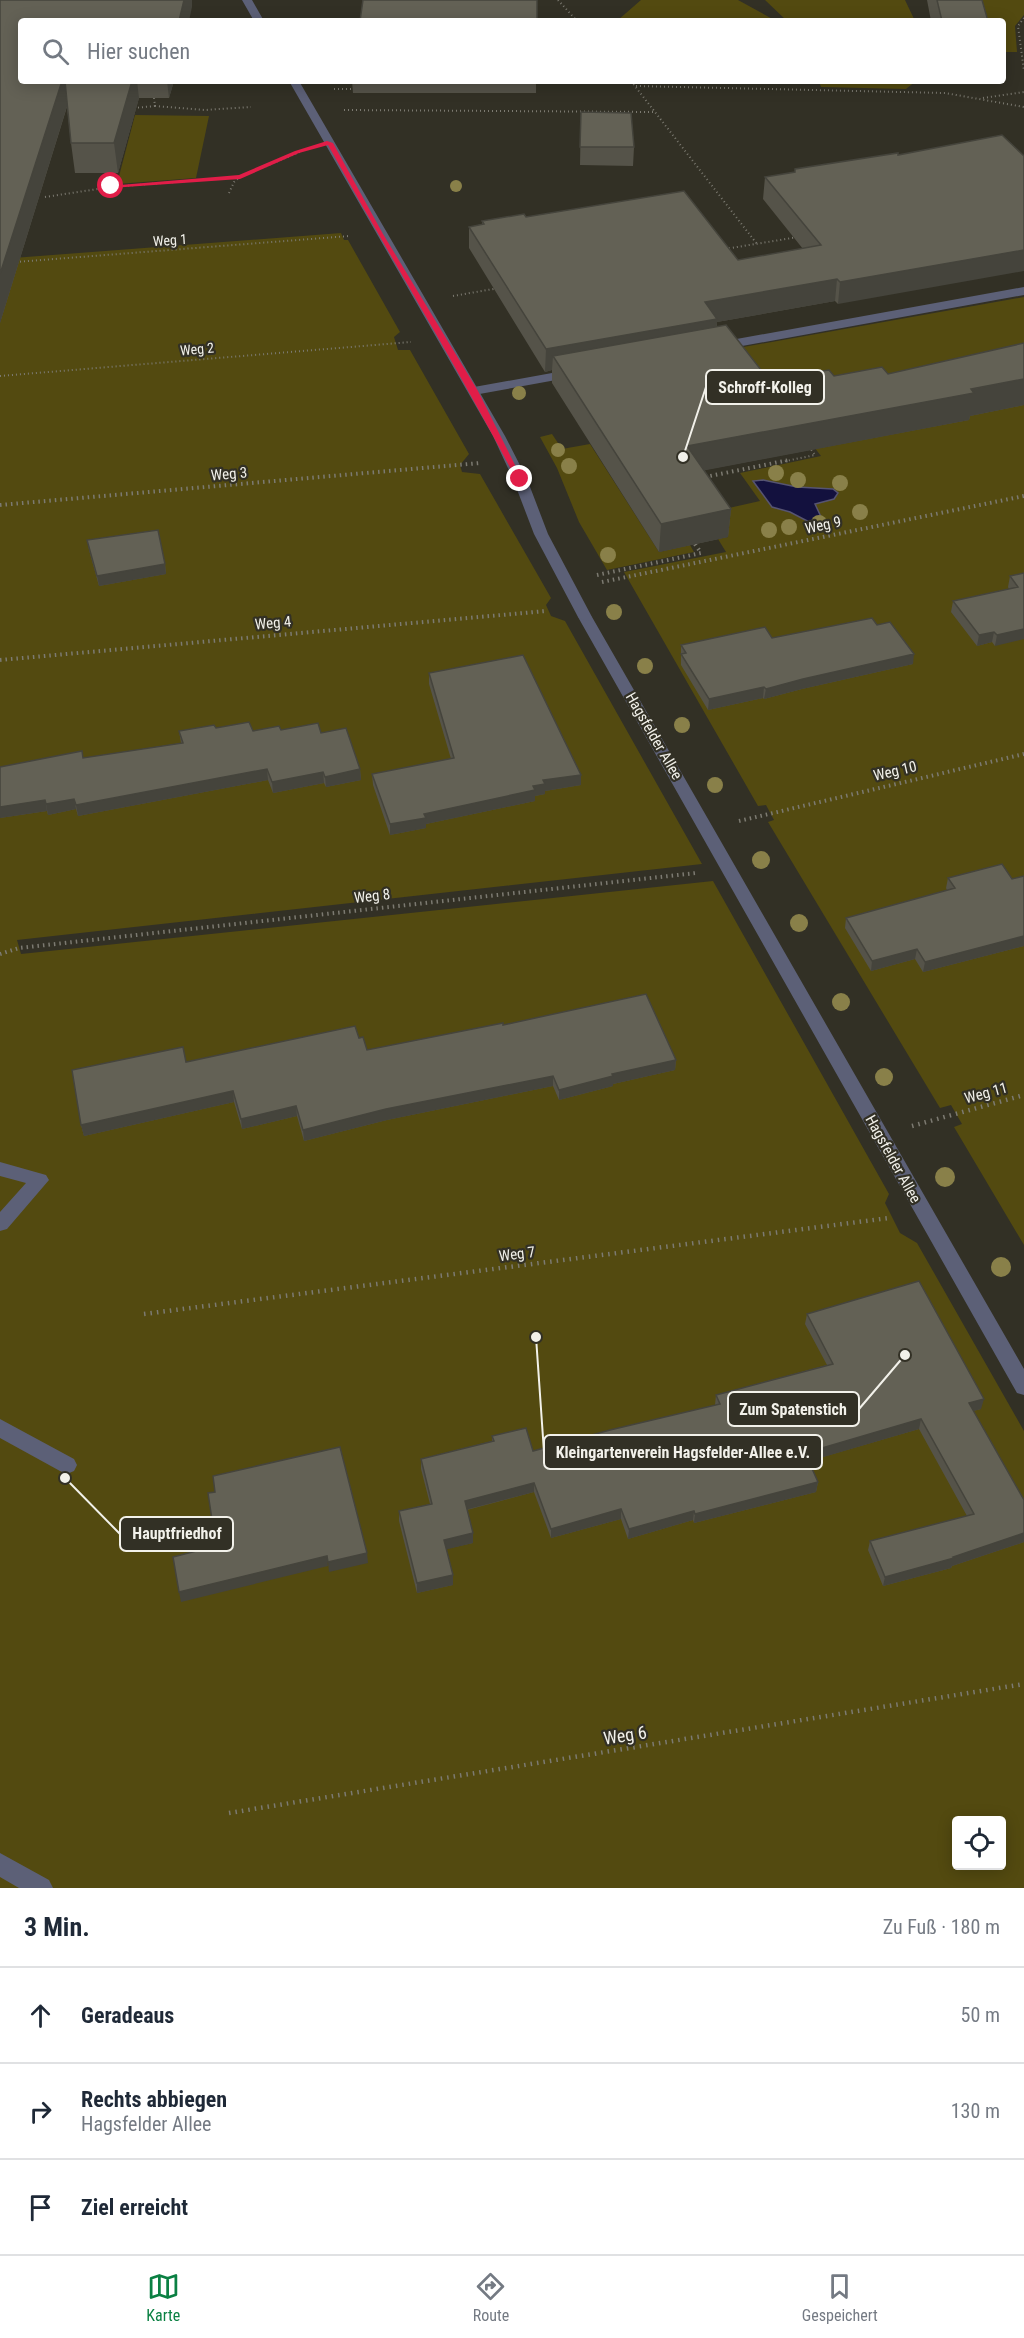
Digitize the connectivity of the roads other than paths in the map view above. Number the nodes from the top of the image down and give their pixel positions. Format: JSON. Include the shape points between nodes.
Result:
{"nodes":[{"id":1,"x":247,"y":0,"type":"edge"},
{"id":2,"x":257,"y":18,"type":"edge"},
{"id":3,"x":296,"y":84,"type":"edge"},
{"id":4,"x":1024,"y":291,"type":"edge"},
{"id":5,"x":710,"y":348,"type":"edge"},
{"id":6,"x":590,"y":370,"type":"edge"},
{"id":7,"x":474,"y":391,"type":"junction"},
{"id":8,"x":0,"y":1169,"type":"edge"},
{"id":9,"x":0,"y":1224,"type":"edge"},
{"id":10,"x":1024,"y":1387,"type":"edge"},
{"id":11,"x":0,"y":1428,"type":"edge"},
{"id":12,"x":67,"y":1465,"type":"dead end"},
{"id":13,"x":0,"y":1864,"type":"edge"},
{"id":14,"x":41,"y":1888,"type":"edge"}],
"edges":[{"from":1,"to":2,"type":"street"},
{"from":3,"to":7,"type":"street","name":"Hagsfelder Allee"},
{"from":4,"to":5,"type":"street"},
{"from":6,"to":7,"type":"street"},
{"from":7,"to":10,"type":"street","name":"Hagsfelder Allee","via":[[585,617]]},
{"from":8,"to":9,"type":"street","via":[[40,1180]]},
{"from":11,"to":12,"type":"street"},
{"from":13,"to":14,"type":"street"}]}
